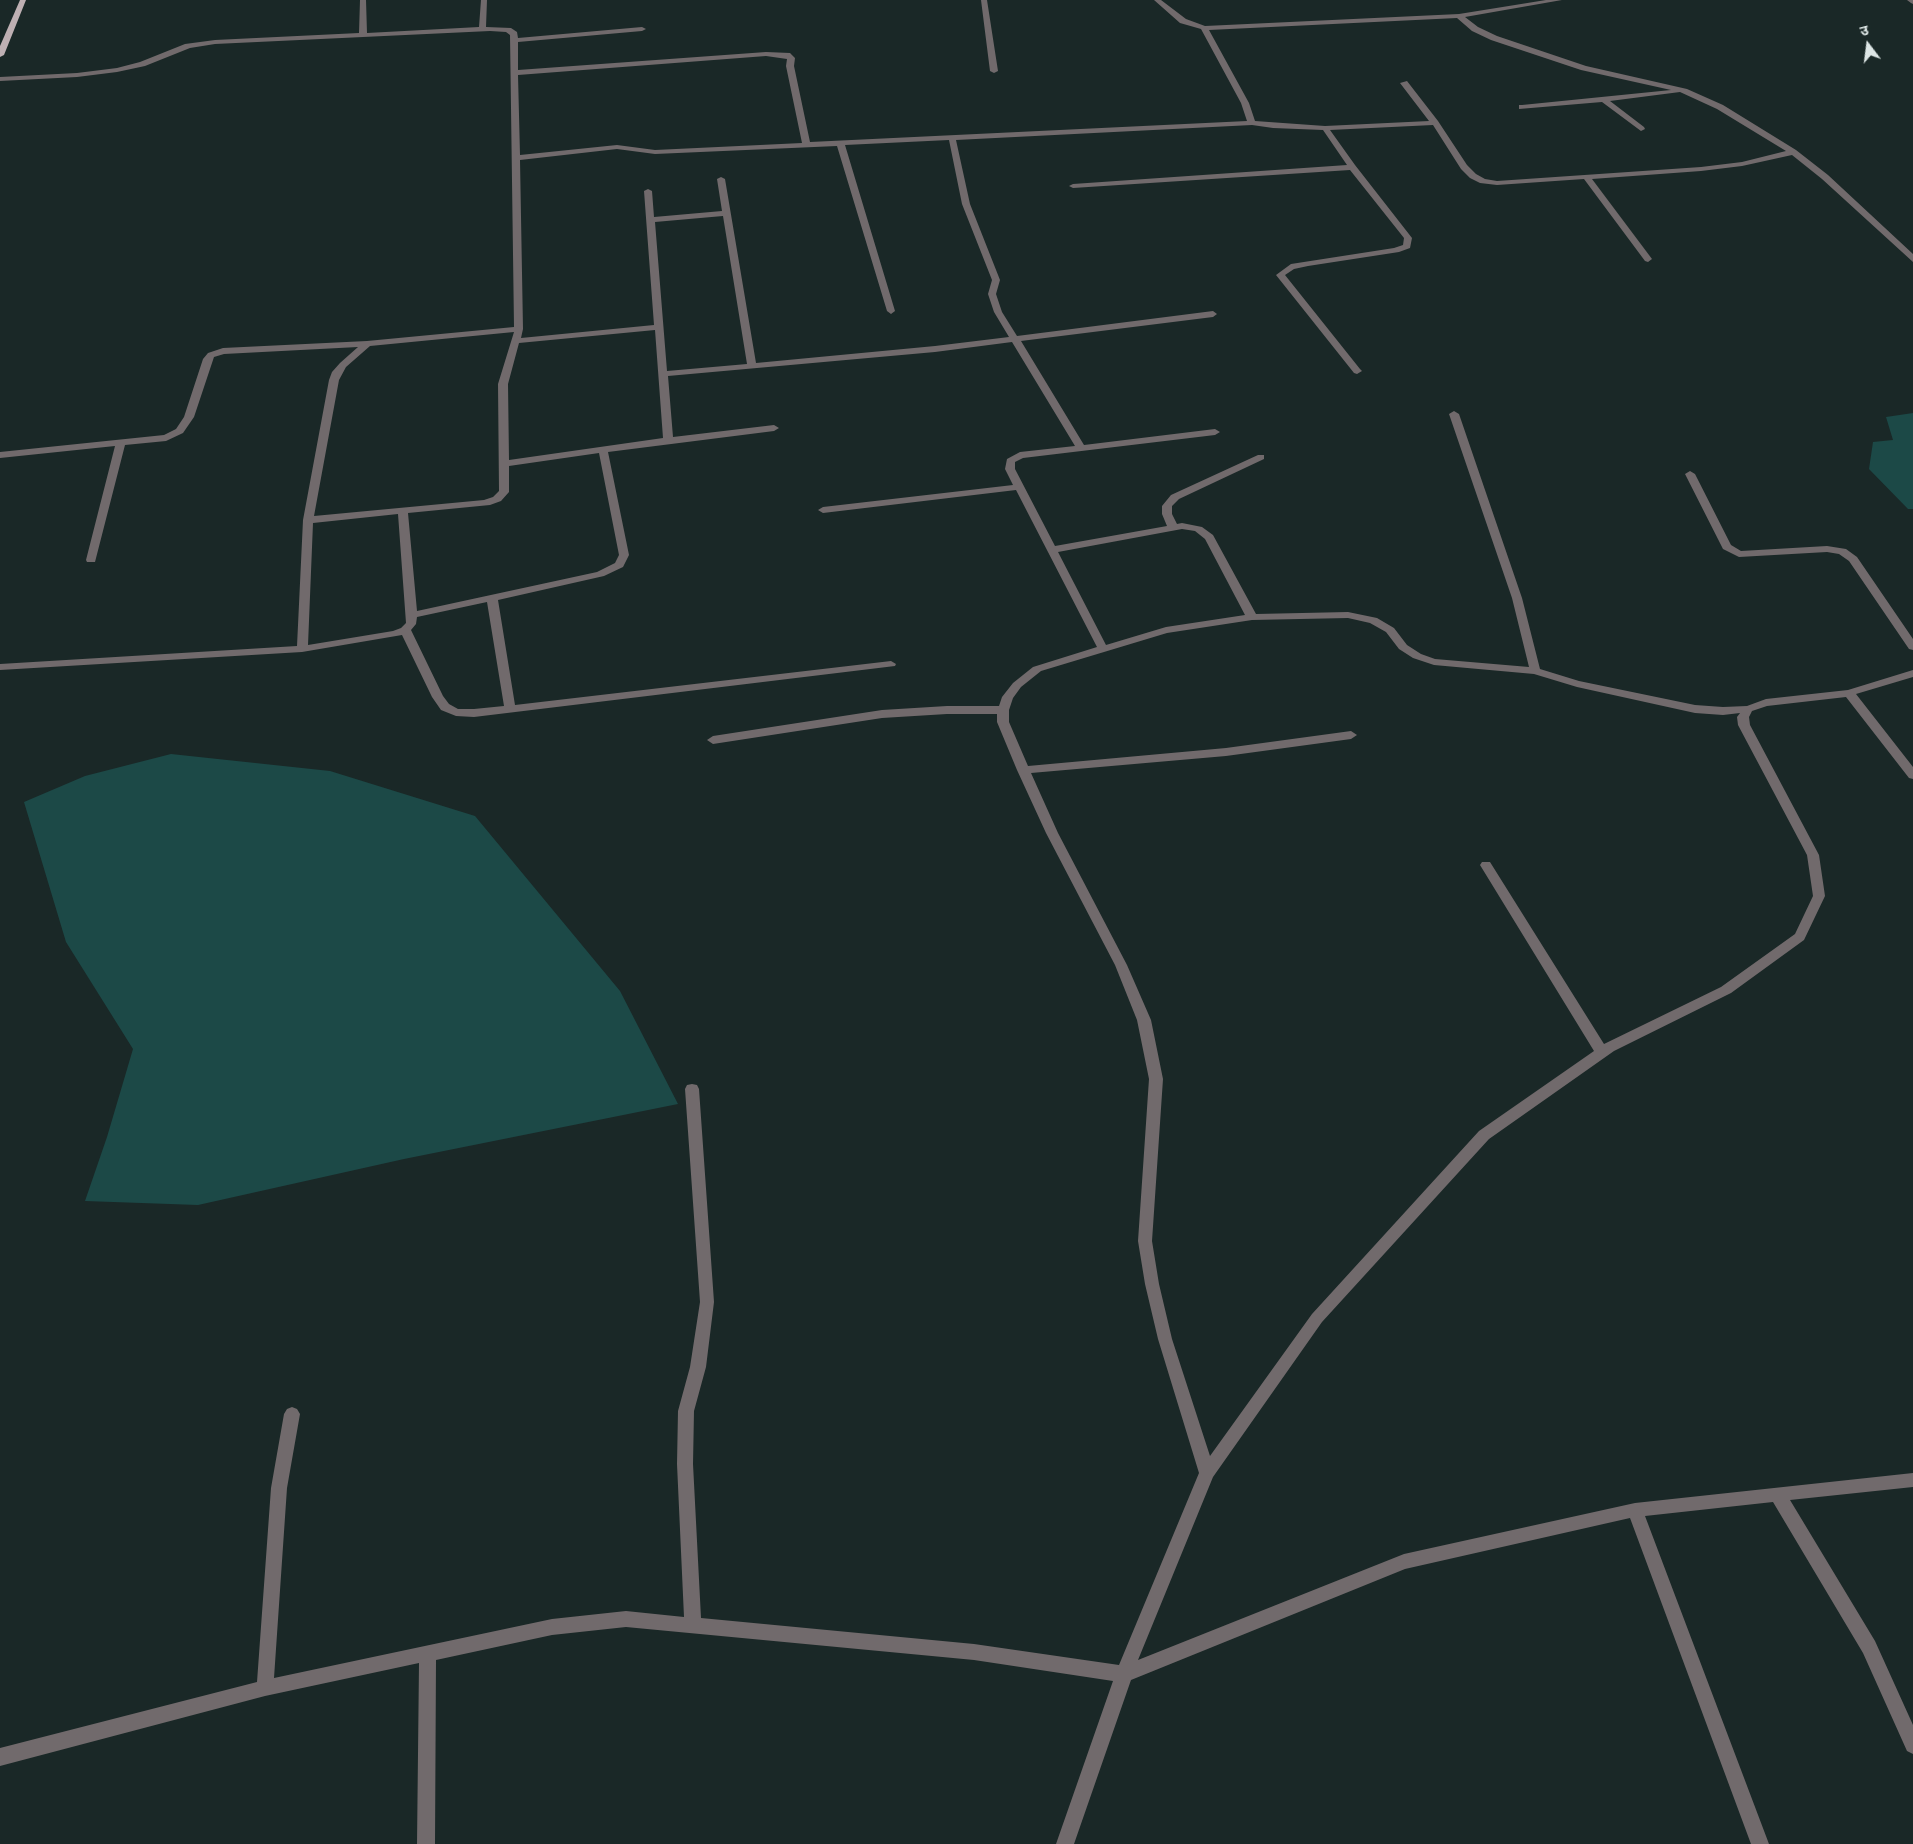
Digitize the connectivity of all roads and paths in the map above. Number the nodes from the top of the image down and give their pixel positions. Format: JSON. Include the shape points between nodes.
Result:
{"nodes":[{"id":1,"x":23,"y":0,"type":"edge"},
{"id":2,"x":363,"y":0,"type":"edge"},
{"id":3,"x":484,"y":0,"type":"edge"},
{"id":4,"x":984,"y":0,"type":"edge"},
{"id":5,"x":1157,"y":0,"type":"edge"},
{"id":6,"x":1559,"y":0,"type":"edge"},
{"id":7,"x":1460,"y":16,"type":"junction"},
{"id":8,"x":1204,"y":28,"type":"junction"},
{"id":9,"x":482,"y":29,"type":"junction"},
{"id":10,"x":642,"y":29,"type":"dead end"},
{"id":11,"x":363,"y":34,"type":"junction"},
{"id":12,"x":514,"y":40,"type":"junction"},
{"id":13,"x":1,"y":50,"type":"edge"},
{"id":14,"x":994,"y":71,"type":"dead end"},
{"id":15,"x":514,"y":73,"type":"junction"},
{"id":16,"x":0,"y":79,"type":"edge"},
{"id":17,"x":1404,"y":83,"type":"dead end"},
{"id":18,"x":1684,"y":91,"type":"junction"},
{"id":19,"x":1603,"y":99,"type":"junction"},
{"id":20,"x":1522,"y":107,"type":"dead end"},
{"id":21,"x":1252,"y":122,"type":"junction"},
{"id":22,"x":1435,"y":123,"type":"junction"},
{"id":23,"x":1325,"y":128,"type":"junction"},
{"id":24,"x":1641,"y":129,"type":"dead end"},
{"id":25,"x":952,"y":138,"type":"junction"},
{"id":26,"x":840,"y":143,"type":"junction"},
{"id":27,"x":806,"y":144,"type":"junction"},
{"id":28,"x":1793,"y":152,"type":"junction"},
{"id":29,"x":516,"y":158,"type":"junction"},
{"id":30,"x":1352,"y":167,"type":"junction"},
{"id":31,"x":1587,"y":178,"type":"junction"},
{"id":32,"x":721,"y":179,"type":"dead end"},
{"id":33,"x":1074,"y":186,"type":"dead end"},
{"id":34,"x":648,"y":191,"type":"dead end"},
{"id":35,"x":727,"y":213,"type":"junction"},
{"id":36,"x":650,"y":220,"type":"junction"},
{"id":37,"x":1648,"y":259,"type":"dead end"},
{"id":38,"x":1913,"y":259,"type":"edge"},
{"id":39,"x":891,"y":311,"type":"dead end"},
{"id":40,"x":1213,"y":314,"type":"dead end"},
{"id":41,"x":658,"y":326,"type":"junction"},
{"id":42,"x":518,"y":329,"type":"junction"},
{"id":43,"x":1016,"y":340,"type":"junction"},
{"id":44,"x":514,"y":341,"type":"junction"},
{"id":45,"x":367,"y":344,"type":"junction"},
{"id":46,"x":752,"y":366,"type":"junction"},
{"id":47,"x":1357,"y":371,"type":"dead end"},
{"id":48,"x":663,"y":374,"type":"junction"},
{"id":49,"x":1454,"y":414,"type":"dead end"},
{"id":50,"x":774,"y":428,"type":"dead end"},
{"id":51,"x":1215,"y":432,"type":"dead end"},
{"id":52,"x":668,"y":440,"type":"junction"},
{"id":53,"x":120,"y":444,"type":"junction"},
{"id":54,"x":1081,"y":448,"type":"junction"},
{"id":55,"x":603,"y":450,"type":"junction"},
{"id":56,"x":0,"y":455,"type":"edge"},
{"id":57,"x":1261,"y":458,"type":"dead end"},
{"id":58,"x":504,"y":464,"type":"junction"},
{"id":59,"x":1690,"y":474,"type":"dead end"},
{"id":60,"x":1019,"y":487,"type":"junction"},
{"id":61,"x":403,"y":510,"type":"junction"},
{"id":62,"x":823,"y":510,"type":"dead end"},
{"id":63,"x":308,"y":520,"type":"junction"},
{"id":64,"x":1173,"y":527,"type":"junction"},
{"id":65,"x":1052,"y":550,"type":"junction"},
{"id":66,"x":91,"y":560,"type":"dead end"},
{"id":67,"x":492,"y":598,"type":"junction"},
{"id":68,"x":412,"y":615,"type":"junction"},
{"id":69,"x":1252,"y":617,"type":"junction"},
{"id":70,"x":405,"y":630,"type":"junction"},
{"id":71,"x":1913,"y":648,"type":"edge"},
{"id":72,"x":302,"y":649,"type":"junction"},
{"id":73,"x":1103,"y":649,"type":"junction"},
{"id":74,"x":891,"y":664,"type":"dead end"},
{"id":75,"x":0,"y":667,"type":"edge"},
{"id":76,"x":1535,"y":671,"type":"junction"},
{"id":77,"x":1913,"y":673,"type":"edge"},
{"id":78,"x":1849,"y":693,"type":"junction"},
{"id":79,"x":510,"y":709,"type":"junction"},
{"id":80,"x":1748,"y":709,"type":"junction"},
{"id":81,"x":1003,"y":710,"type":"junction"},
{"id":82,"x":1351,"y":735,"type":"dead end"},
{"id":83,"x":714,"y":740,"type":"dead end"},
{"id":84,"x":1023,"y":770,"type":"junction"},
{"id":85,"x":1913,"y":775,"type":"edge"},
{"id":86,"x":1486,"y":865,"type":"dead end"},
{"id":87,"x":1602,"y":1052,"type":"junction"},
{"id":88,"x":692,"y":1089,"type":"dead end"},
{"id":89,"x":292,"y":1414,"type":"dead end"},
{"id":90,"x":1207,"y":1473,"type":"junction"},
{"id":91,"x":1913,"y":1480,"type":"edge"},
{"id":92,"x":1777,"y":1494,"type":"junction"},
{"id":93,"x":1635,"y":1510,"type":"junction"},
{"id":94,"x":693,"y":1624,"type":"junction"},
{"id":95,"x":428,"y":1653,"type":"junction"},
{"id":96,"x":1124,"y":1674,"type":"junction"},
{"id":97,"x":265,"y":1688,"type":"junction"},
{"id":98,"x":1913,"y":1745,"type":"edge"},
{"id":99,"x":0,"y":1757,"type":"edge"},
{"id":100,"x":426,"y":1844,"type":"edge"},
{"id":101,"x":1066,"y":1844,"type":"edge"},
{"id":102,"x":1760,"y":1844,"type":"edge"}],
"edges":[{"from":1,"to":13,"type":"main road"},
{"from":2,"to":11,"type":"street"},
{"from":3,"to":9,"type":"street"},
{"from":4,"to":14,"type":"street"},
{"from":5,"to":8,"type":"street","via":[[1183,21]]},
{"from":6,"to":7,"type":"street"},
{"from":7,"to":8,"type":"street"},
{"from":7,"to":18,"type":"street","via":[[1494,38],[1584,68]]},
{"from":8,"to":21,"type":"street","via":[[1246,103]]},
{"from":9,"to":11,"type":"street"},
{"from":9,"to":12,"type":"street","via":[[508,30],[514,34]]},
{"from":10,"to":12,"type":"street"},
{"from":11,"to":16,"type":"street","via":[[201,44],[117,70]]},
{"from":12,"to":15,"type":"street"},
{"from":15,"to":27,"type":"street","via":[[787,55],[791,58]]},
{"from":15,"to":29,"type":"street"},
{"from":17,"to":22,"type":"street"},
{"from":18,"to":19,"type":"street"},
{"from":18,"to":28,"type":"street","via":[[1720,106]]},
{"from":19,"to":20,"type":"street"},
{"from":19,"to":24,"type":"street"},
{"from":21,"to":23,"type":"street"},
{"from":21,"to":25,"type":"street"},
{"from":22,"to":23,"type":"street"},
{"from":22,"to":31,"type":"street","via":[[1464,167],[1483,181]]},
{"from":23,"to":30,"type":"street"},
{"from":25,"to":26,"type":"street"},
{"from":25,"to":43,"type":"street","via":[[966,204],[996,280],[992,294],[998,312]]},
{"from":26,"to":27,"type":"street"},
{"from":26,"to":39,"type":"street"},
{"from":27,"to":29,"type":"street","via":[[648,152],[617,147]]},
{"from":28,"to":31,"type":"street","via":[[1742,164]]},
{"from":28,"to":38,"type":"street","via":[[1825,177]]},
{"from":29,"to":42,"type":"street"},
{"from":30,"to":33,"type":"street"},
{"from":30,"to":47,"type":"street","via":[[1408,238],[1407,246],[1308,263],[1291,267],[1280,275]]},
{"from":31,"to":37,"type":"street"},
{"from":32,"to":35,"type":"street"},
{"from":34,"to":36,"type":"street"},
{"from":35,"to":36,"type":"street"},
{"from":35,"to":46,"type":"street"},
{"from":36,"to":41,"type":"street"},
{"from":40,"to":43,"type":"street"},
{"from":41,"to":44,"type":"street"},
{"from":41,"to":48,"type":"street"},
{"from":42,"to":44,"type":"street"},
{"from":42,"to":45,"type":"street"},
{"from":43,"to":46,"type":"street"},
{"from":43,"to":54,"type":"street"},
{"from":44,"to":58,"type":"street","via":[[503,384]]},
{"from":45,"to":53,"type":"street","via":[[223,351],[211,355],[189,417],[180,431],[166,438]]},
{"from":45,"to":63,"type":"street","via":[[337,372],[334,380]]},
{"from":46,"to":48,"type":"street"},
{"from":48,"to":52,"type":"street"},
{"from":49,"to":76,"type":"street","via":[[1517,598]]},
{"from":50,"to":52,"type":"street"},
{"from":51,"to":54,"type":"street"},
{"from":52,"to":55,"type":"street"},
{"from":53,"to":56,"type":"street"},
{"from":53,"to":66,"type":"street"},
{"from":54,"to":60,"type":"street","via":[[1020,455],[1010,461],[1010,469]]},
{"from":55,"to":58,"type":"street"},
{"from":55,"to":67,"type":"street","via":[[624,555],[619,565],[600,574]]},
{"from":57,"to":64,"type":"street","via":[[1175,497],[1167,506]]},
{"from":58,"to":61,"type":"street","via":[[504,492],[497,499],[486,503]]},
{"from":59,"to":71,"type":"street","via":[[1727,548],[1739,554],[1842,551],[1853,559]]},
{"from":60,"to":62,"type":"street"},
{"from":60,"to":65,"type":"street"},
{"from":61,"to":63,"type":"street"},
{"from":61,"to":68,"type":"street"},
{"from":63,"to":72,"type":"street"},
{"from":64,"to":65,"type":"street"},
{"from":64,"to":69,"type":"street","via":[[1198,529],[1209,537]]},
{"from":65,"to":73,"type":"street"},
{"from":67,"to":68,"type":"street"},
{"from":67,"to":79,"type":"street"},
{"from":68,"to":70,"type":"street","via":[[411,624]]},
{"from":69,"to":73,"type":"street","via":[[1166,630]]},
{"from":69,"to":76,"type":"street","via":[[1348,615],[1373,620],[1390,630],[1403,647],[1434,662]]},
{"from":70,"to":72,"type":"street"},
{"from":70,"to":79,"type":"street","via":[[445,707],[456,712],[474,713]]},
{"from":72,"to":75,"type":"street"},
{"from":73,"to":81,"type":"street","via":[[1037,669],[1017,685]]},
{"from":74,"to":79,"type":"street"},
{"from":76,"to":80,"type":"street","via":[[1577,684],[1695,709]]},
{"from":77,"to":78,"type":"street"},
{"from":78,"to":80,"type":"street"},
{"from":78,"to":85,"type":"street"},
{"from":80,"to":87,"type":"street","via":[[1743,717],[1744,725],[1813,854],[1819,896],[1800,937],[1726,990]]},
{"from":81,"to":83,"type":"street","via":[[882,714]]},
{"from":81,"to":84,"type":"street","via":[[1003,722]]},
{"from":82,"to":84,"type":"street","via":[[1226,752]]},
{"from":84,"to":90,"type":"street","via":[[1121,965],[1144,1020],[1156,1079],[1145,1241],[1166,1339]]},
{"from":86,"to":87,"type":"street"},
{"from":87,"to":90,"type":"street","via":[[1484,1135],[1317,1318]]},
{"from":88,"to":94,"type":"street","via":[[706,1302],[698,1367],[686,1411],[685,1464]]},
{"from":89,"to":97,"type":"street","via":[[279,1488]]},
{"from":90,"to":96,"type":"street"},
{"from":91,"to":92,"type":"street"},
{"from":92,"to":93,"type":"street"},
{"from":92,"to":98,"type":"street","via":[[1869,1647]]},
{"from":93,"to":96,"type":"street","via":[[1404,1562]]},
{"from":93,"to":102,"type":"street"},
{"from":94,"to":95,"type":"street","via":[[626,1619],[552,1627]]},
{"from":94,"to":96,"type":"street","via":[[974,1652]]},
{"from":95,"to":97,"type":"street"},
{"from":95,"to":100,"type":"street"},
{"from":96,"to":101,"type":"street"},
{"from":97,"to":99,"type":"street"}]}
